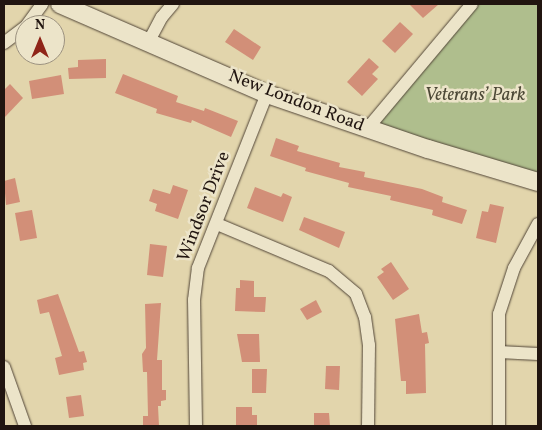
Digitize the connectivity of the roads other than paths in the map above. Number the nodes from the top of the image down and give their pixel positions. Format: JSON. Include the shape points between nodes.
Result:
{"nodes":[{"id":1,"x":42,"y":4,"type":"edge"},
{"id":2,"x":60,"y":4,"type":"edge"},
{"id":3,"x":173,"y":4,"type":"edge"},
{"id":4,"x":472,"y":4,"type":"edge"},
{"id":5,"x":34,"y":15,"type":"edge"},
{"id":6,"x":15,"y":35,"type":"edge"},
{"id":7,"x":149,"y":41,"type":"junction"},
{"id":8,"x":4,"y":44,"type":"edge"},
{"id":9,"x":268,"y":94,"type":"junction"},
{"id":10,"x":367,"y":129,"type":"junction"},
{"id":11,"x":538,"y":182,"type":"edge"},
{"id":12,"x":217,"y":224,"type":"junction"},
{"id":13,"x":538,"y":224,"type":"edge"},
{"id":14,"x":499,"y":352,"type":"junction"},
{"id":15,"x":538,"y":354,"type":"edge"},
{"id":16,"x":4,"y":367,"type":"edge"},
{"id":17,"x":25,"y":426,"type":"edge"},
{"id":18,"x":196,"y":426,"type":"edge"},
{"id":19,"x":368,"y":426,"type":"edge"},
{"id":20,"x":499,"y":426,"type":"edge"}],
"edges":[{"from":1,"to":5,"type":"street"},
{"from":2,"to":7,"type":"street","name":"New London Road"},
{"from":3,"to":7,"type":"street"},
{"from":4,"to":10,"type":"street"},
{"from":6,"to":8,"type":"street"},
{"from":7,"to":9,"type":"street","name":"New London Road"},
{"from":9,"to":10,"type":"street","name":"New London Road"},
{"from":9,"to":12,"type":"street","name":"Windsor Drive"},
{"from":10,"to":11,"type":"street","name":"New London Road"},
{"from":12,"to":18,"type":"street","name":"Windsor Drive","via":[[198,268],[195,292]]},
{"from":12,"to":19,"type":"street","via":[[329,271],[356,294],[365,317],[369,345]]},
{"from":13,"to":14,"type":"street","via":[[505,292],[499,314]]},
{"from":14,"to":15,"type":"street"},
{"from":14,"to":20,"type":"street"},
{"from":16,"to":17,"type":"street"}]}
